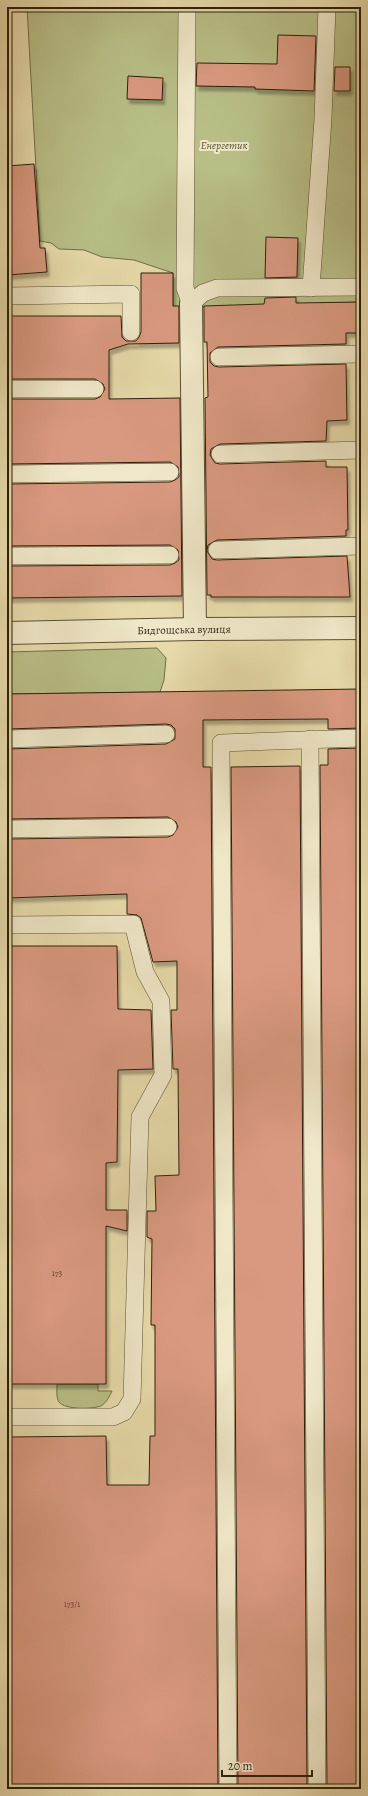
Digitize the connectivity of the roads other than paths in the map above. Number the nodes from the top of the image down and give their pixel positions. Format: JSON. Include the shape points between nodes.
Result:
{"nodes":[{"id":1,"x":187,"y":7,"type":"edge"},
{"id":2,"x":327,"y":7,"type":"edge"},
{"id":3,"x":361,"y":287,"type":"edge"},
{"id":4,"x":311,"y":288,"type":"junction"},
{"id":5,"x":7,"y":296,"type":"edge"},
{"id":6,"x":191,"y":304,"type":"junction"},
{"id":7,"x":131,"y":332,"type":"dead end"},
{"id":8,"x":361,"y":354,"type":"edge"},
{"id":9,"x":219,"y":358,"type":"dead end"},
{"id":10,"x":95,"y":389,"type":"dead end"},
{"id":11,"x":7,"y":390,"type":"edge"},
{"id":12,"x":361,"y":450,"type":"edge"},
{"id":13,"x":220,"y":454,"type":"dead end"},
{"id":14,"x":170,"y":472,"type":"dead end"},
{"id":15,"x":7,"y":474,"type":"edge"},
{"id":16,"x":361,"y":546,"type":"edge"},
{"id":17,"x":217,"y":550,"type":"dead end"},
{"id":18,"x":170,"y":555,"type":"dead end"},
{"id":19,"x":7,"y":556,"type":"edge"},
{"id":20,"x":361,"y":628,"type":"edge"},
{"id":21,"x":195,"y":629,"type":"junction"},
{"id":22,"x":7,"y":633,"type":"edge"},
{"id":23,"x":166,"y":734,"type":"dead end"},
{"id":24,"x":361,"y":738,"type":"edge"},
{"id":25,"x":7,"y":739,"type":"edge"},
{"id":26,"x":310,"y":739,"type":"junction"},
{"id":27,"x":168,"y":827,"type":"dead end"},
{"id":28,"x":7,"y":829,"type":"edge"},
{"id":29,"x":7,"y":925,"type":"edge"},
{"id":30,"x":7,"y":1417,"type":"edge"},
{"id":31,"x":228,"y":1789,"type":"edge"},
{"id":32,"x":316,"y":1789,"type":"edge"}],
"edges":[{"from":1,"to":6,"type":"lane","via":[[184,288]]},
{"from":2,"to":4,"type":"lane","via":[[323,119]]},
{"from":3,"to":4,"type":"lane"},
{"from":4,"to":6,"type":"lane","via":[[217,288],[203,293]]},
{"from":5,"to":7,"type":"lane","via":[[131,294]]},
{"from":6,"to":21,"type":"street"},
{"from":8,"to":9,"type":"lane"},
{"from":10,"to":11,"type":"lane"},
{"from":12,"to":13,"type":"lane"},
{"from":14,"to":15,"type":"lane"},
{"from":16,"to":17,"type":"lane"},
{"from":18,"to":19,"type":"lane"},
{"from":20,"to":21,"type":"street","name":"Бидгощська вулиця"},
{"from":21,"to":22,"type":"street","name":"Бидгощська вулиця"},
{"from":23,"to":25,"type":"lane"},
{"from":24,"to":26,"type":"lane"},
{"from":26,"to":31,"type":"lane","via":[[221,743]]},
{"from":26,"to":32,"type":"lane"},
{"from":27,"to":28,"type":"lane"},
{"from":29,"to":30,"type":"lane","via":[[133,924],[145,972],[161,1001],[163,1075],[140,1117],[132,1398],[124,1412],[113,1417]]}]}
